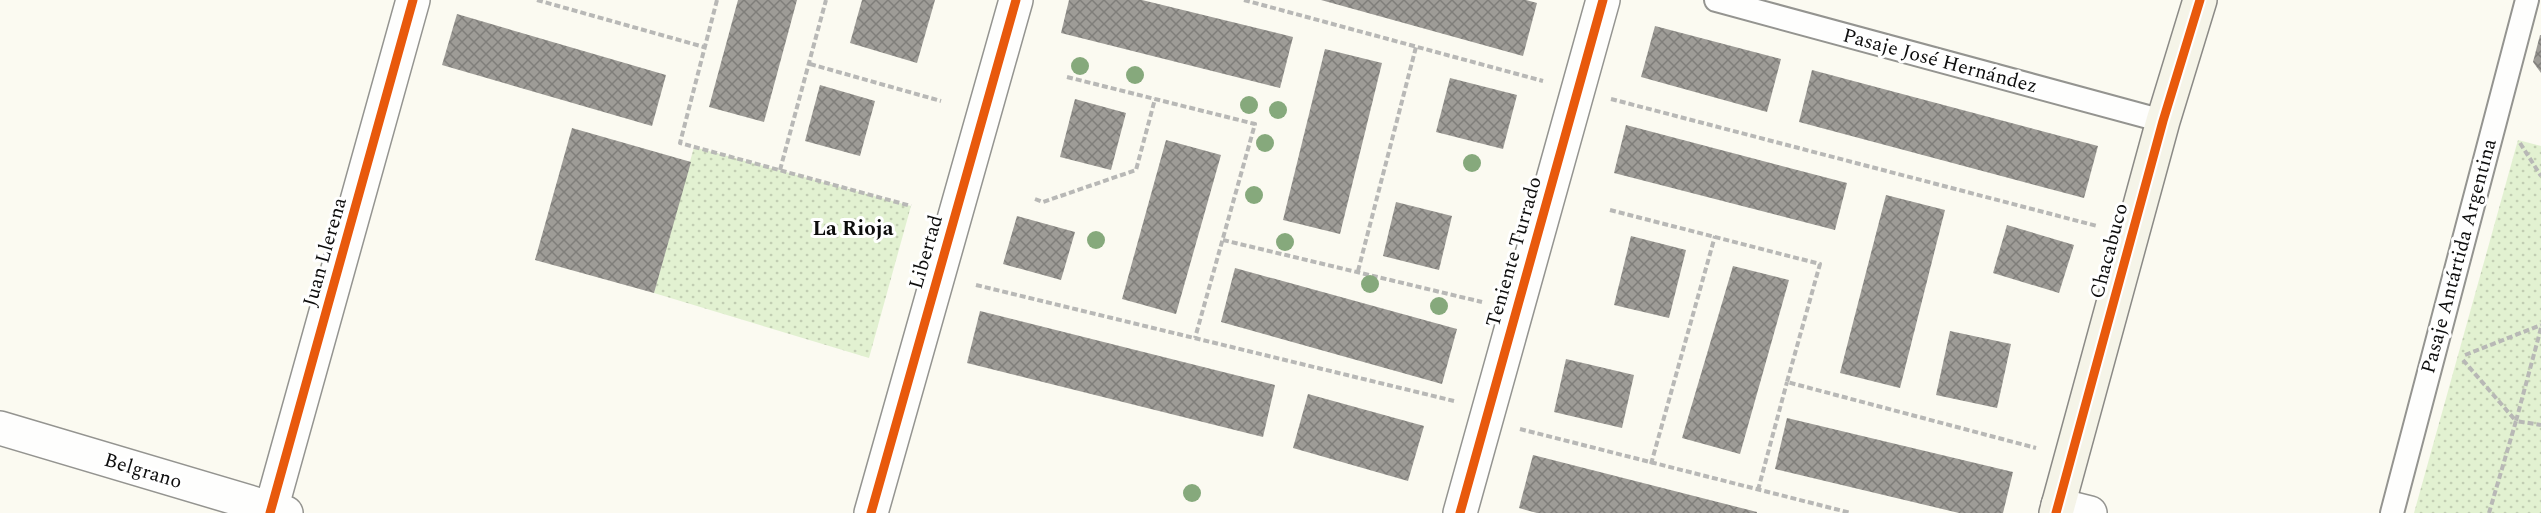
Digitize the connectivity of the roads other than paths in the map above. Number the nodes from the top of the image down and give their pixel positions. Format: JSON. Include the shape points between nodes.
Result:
{"nodes":[{"id":1,"x":414,"y":0,"type":"edge"},
{"id":2,"x":1016,"y":0,"type":"edge"},
{"id":3,"x":1603,"y":0,"type":"edge"},
{"id":4,"x":1716,"y":0,"type":"edge"},
{"id":5,"x":2200,"y":0,"type":"edge"},
{"id":6,"x":2527,"y":0,"type":"edge"},
{"id":7,"x":2163,"y":121,"type":"junction"},
{"id":8,"x":0,"y":428,"type":"edge"},
{"id":9,"x":2057,"y":509,"type":"edge"},
{"id":10,"x":276,"y":512,"type":"edge"},
{"id":11,"x":871,"y":513,"type":"edge"},
{"id":12,"x":1460,"y":513,"type":"edge"},
{"id":13,"x":2090,"y":513,"type":"edge"},
{"id":14,"x":2392,"y":513,"type":"edge"}],
"edges":[{"from":1,"to":10,"type":"street","name":"Juan Llerena"},
{"from":2,"to":11,"type":"street","name":"Libertad"},
{"from":3,"to":12,"type":"street","name":"Teniente Turrado"},
{"from":4,"to":7,"type":"lane","name":"Pasaje José Hernández"},
{"from":5,"to":7,"type":"street","name":"Chacabuco"},
{"from":6,"to":14,"type":"lane","name":"Pasaje Antártida Argentina"},
{"from":7,"to":9,"type":"street","name":"Chacabuco"},
{"from":8,"to":10,"type":"street","name":"Belgrano"},
{"from":9,"to":13,"type":"street"}]}
